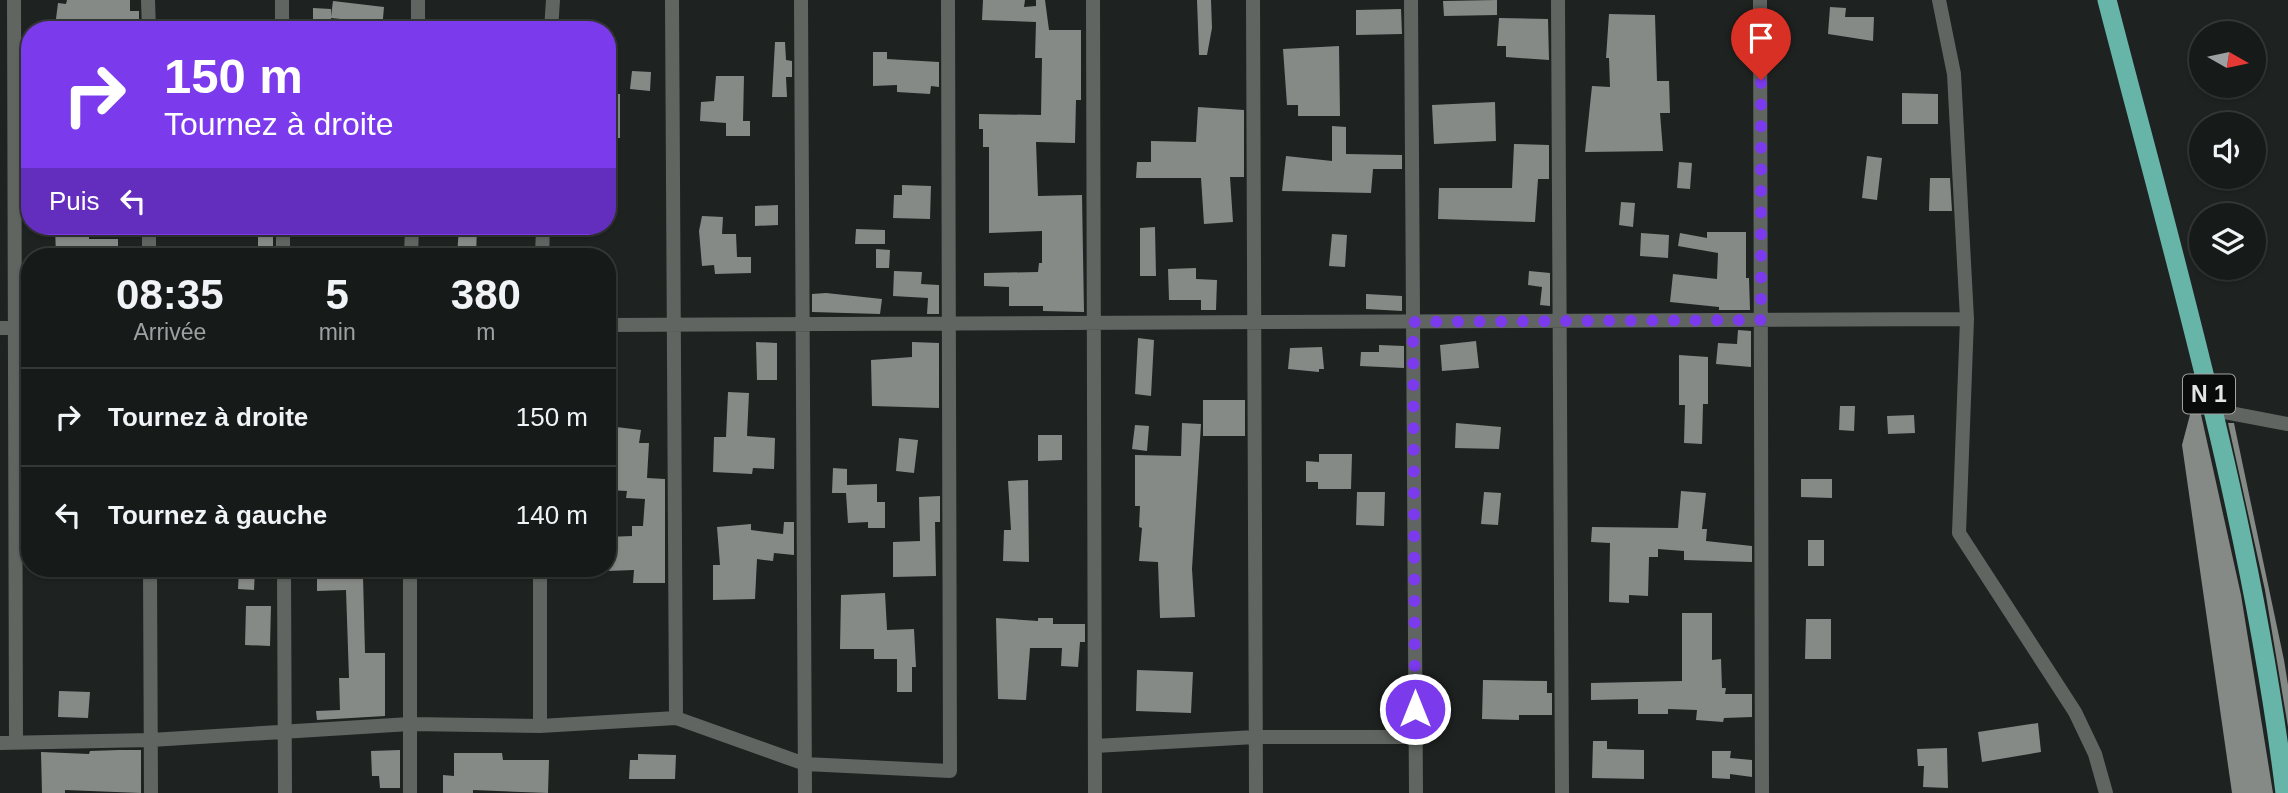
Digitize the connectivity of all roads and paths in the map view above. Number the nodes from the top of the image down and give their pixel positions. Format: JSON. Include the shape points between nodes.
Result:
{"nodes":[{"id":1,"x":14,"y":0,"type":"edge"},
{"id":2,"x":148,"y":0,"type":"edge"},
{"id":3,"x":282,"y":0,"type":"edge"},
{"id":4,"x":418,"y":0,"type":"edge"},
{"id":5,"x":553,"y":0,"type":"edge"},
{"id":6,"x":672,"y":0,"type":"edge"},
{"id":7,"x":800,"y":0,"type":"edge"},
{"id":8,"x":948,"y":0,"type":"edge"},
{"id":9,"x":1093,"y":0,"type":"edge"},
{"id":10,"x":1253,"y":0,"type":"edge"},
{"id":11,"x":1411,"y":0,"type":"edge"},
{"id":12,"x":1558,"y":0,"type":"edge"},
{"id":13,"x":1760,"y":0,"type":"edge"},
{"id":14,"x":1939,"y":0,"type":"edge"},
{"id":15,"x":2107,"y":0,"type":"edge"},
{"id":16,"x":149,"y":21,"type":"edge"},
{"id":17,"x":282,"y":21,"type":"edge"},
{"id":18,"x":418,"y":21,"type":"edge"},
{"id":19,"x":552,"y":21,"type":"edge"},
{"id":20,"x":1967,"y":319,"type":"junction"},
{"id":21,"x":1761,"y":320,"type":"junction"},
{"id":22,"x":1560,"y":321,"type":"junction"},
{"id":23,"x":1254,"y":322,"type":"junction"},
{"id":24,"x":1413,"y":322,"type":"junction"},
{"id":25,"x":1094,"y":323,"type":"junction"},
{"id":26,"x":802,"y":324,"type":"junction"},
{"id":27,"x":949,"y":324,"type":"junction"},
{"id":28,"x":616,"y":325,"type":"edge"},
{"id":29,"x":674,"y":325,"type":"junction"},
{"id":30,"x":15,"y":328,"type":"edge"},
{"id":31,"x":2214,"y":410,"type":"junction"},
{"id":32,"x":2288,"y":424,"type":"edge"},
{"id":33,"x":150,"y":577,"type":"edge"},
{"id":34,"x":284,"y":577,"type":"edge"},
{"id":35,"x":410,"y":577,"type":"edge"},
{"id":36,"x":540,"y":577,"type":"edge"},
{"id":37,"x":676,"y":718,"type":"junction"},
{"id":38,"x":410,"y":724,"type":"junction"},
{"id":39,"x":540,"y":726,"type":"junction"},
{"id":40,"x":284,"y":732,"type":"junction"},
{"id":41,"x":1255,"y":737,"type":"junction"},
{"id":42,"x":1415,"y":737,"type":"junction"},
{"id":43,"x":151,"y":740,"type":"junction"},
{"id":44,"x":16,"y":742,"type":"junction"},
{"id":45,"x":0,"y":743,"type":"edge"},
{"id":46,"x":1095,"y":746,"type":"junction"},
{"id":47,"x":804,"y":764,"type":"junction"},
{"id":48,"x":151,"y":793,"type":"edge"},
{"id":49,"x":285,"y":793,"type":"edge"},
{"id":50,"x":410,"y":793,"type":"edge"},
{"id":51,"x":805,"y":793,"type":"edge"},
{"id":52,"x":1095,"y":793,"type":"edge"},
{"id":53,"x":1256,"y":793,"type":"edge"},
{"id":54,"x":1416,"y":793,"type":"edge"},
{"id":55,"x":1562,"y":793,"type":"edge"},
{"id":56,"x":1762,"y":793,"type":"edge"},
{"id":57,"x":2106,"y":793,"type":"edge"},
{"id":58,"x":2285,"y":793,"type":"edge"}],
"edges":[{"from":1,"to":30,"type":"street"},
{"from":2,"to":16,"type":"street"},
{"from":3,"to":17,"type":"street"},
{"from":4,"to":18,"type":"street"},
{"from":5,"to":19,"type":"street"},
{"from":6,"to":29,"type":"street"},
{"from":7,"to":26,"type":"street"},
{"from":8,"to":27,"type":"street"},
{"from":9,"to":25,"type":"street"},
{"from":10,"to":23,"type":"street"},
{"from":11,"to":24,"type":"street"},
{"from":12,"to":22,"type":"street"},
{"from":13,"to":21,"type":"street"},
{"from":14,"to":20,"type":"street","via":[[1954,74]]},
{"from":15,"to":31,"type":"highway","number":"N 1"},
{"from":20,"to":21,"type":"street"},
{"from":20,"to":57,"type":"street","via":[[1958,533],[2075,712],[2095,754]]},
{"from":21,"to":22,"type":"street"},
{"from":21,"to":56,"type":"street"},
{"from":22,"to":24,"type":"street"},
{"from":22,"to":55,"type":"street"},
{"from":23,"to":24,"type":"street"},
{"from":23,"to":25,"type":"street"},
{"from":23,"to":41,"type":"street"},
{"from":24,"to":42,"type":"street"},
{"from":25,"to":27,"type":"street"},
{"from":25,"to":46,"type":"street"},
{"from":26,"to":27,"type":"street"},
{"from":26,"to":29,"type":"street"},
{"from":26,"to":47,"type":"street"},
{"from":27,"to":47,"type":"street","via":[[950,771]]},
{"from":28,"to":29,"type":"street"},
{"from":29,"to":37,"type":"street"},
{"from":30,"to":44,"type":"street"},
{"from":31,"to":32,"type":"street"},
{"from":31,"to":58,"type":"highway","number":"N 1","via":[[2268,666]]},
{"from":33,"to":43,"type":"street"},
{"from":34,"to":40,"type":"street"},
{"from":35,"to":38,"type":"street"},
{"from":36,"to":39,"type":"street"},
{"from":37,"to":39,"type":"street"},
{"from":37,"to":47,"type":"street"},
{"from":38,"to":39,"type":"street"},
{"from":38,"to":40,"type":"street"},
{"from":38,"to":50,"type":"street"},
{"from":40,"to":43,"type":"street"},
{"from":40,"to":49,"type":"street"},
{"from":41,"to":42,"type":"street"},
{"from":41,"to":46,"type":"street"},
{"from":41,"to":53,"type":"street"},
{"from":42,"to":54,"type":"street"},
{"from":43,"to":44,"type":"street"},
{"from":43,"to":48,"type":"street"},
{"from":44,"to":45,"type":"street"},
{"from":46,"to":52,"type":"street"},
{"from":47,"to":51,"type":"street"}]}
